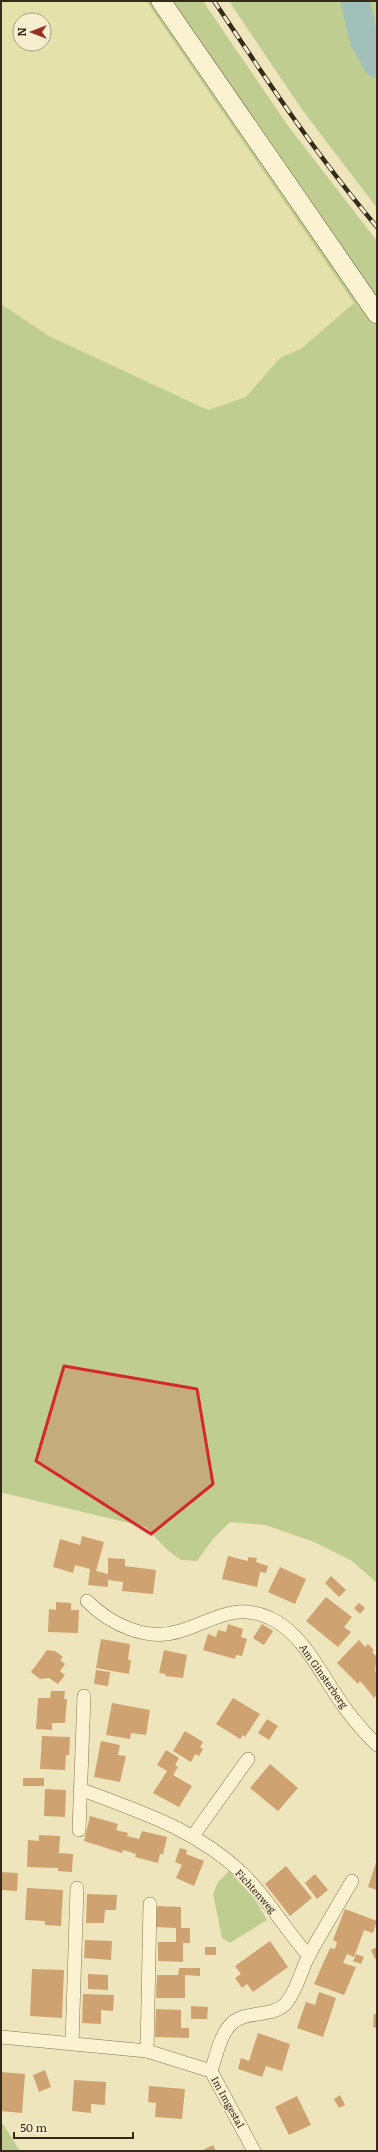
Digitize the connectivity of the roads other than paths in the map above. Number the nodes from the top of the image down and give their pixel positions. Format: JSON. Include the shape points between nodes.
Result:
{"nodes":[{"id":1,"x":161,"y":1,"type":"edge"},
{"id":2,"x":377,"y":314,"type":"edge"},
{"id":3,"x":87,"y":1601,"type":"dead end"},
{"id":4,"x":84,"y":1696,"type":"dead end"},
{"id":5,"x":377,"y":1745,"type":"edge"},
{"id":6,"x":248,"y":1759,"type":"dead end"},
{"id":7,"x":80,"y":1789,"type":"junction"},
{"id":8,"x":78,"y":1830,"type":"dead end"},
{"id":9,"x":193,"y":1836,"type":"junction"},
{"id":10,"x":352,"y":1881,"type":"dead end"},
{"id":11,"x":77,"y":1888,"type":"dead end"},
{"id":12,"x":150,"y":1904,"type":"dead end"},
{"id":13,"x":309,"y":1956,"type":"junction"},
{"id":14,"x":1,"y":2037,"type":"edge"},
{"id":15,"x":72,"y":2043,"type":"junction"},
{"id":16,"x":147,"y":2051,"type":"junction"},
{"id":17,"x":211,"y":2071,"type":"junction"},
{"id":18,"x":254,"y":2151,"type":"edge"}],
"edges":[{"from":1,"to":2,"type":"main road"},
{"from":3,"to":5,"type":"street","name":"Am Ginsterberg","via":[[101,1615],[122,1626],[154,1634],[180,1632],[221,1614],[236,1611],[254,1612],[272,1619],[296,1637],[339,1700]]},
{"from":4,"to":7,"type":"street"},
{"from":6,"to":9,"type":"street"},
{"from":7,"to":8,"type":"street"},
{"from":7,"to":9,"type":"street","name":"Fichtenweg","via":[[151,1816]]},
{"from":9,"to":13,"type":"street","name":"Fichtenweg","via":[[242,1874],[267,1901]]},
{"from":10,"to":13,"type":"street"},
{"from":11,"to":15,"type":"street"},
{"from":12,"to":16,"type":"street"},
{"from":13,"to":17,"type":"street","via":[[286,2003],[275,2010],[239,2018],[225,2031]]},
{"from":14,"to":15,"type":"street","name":"Im Imgestal"},
{"from":15,"to":16,"type":"street","name":"Im Imgestal"},
{"from":16,"to":17,"type":"street","name":"Im Imgestal"},
{"from":17,"to":18,"type":"street","name":"Im Imgestal"}]}
